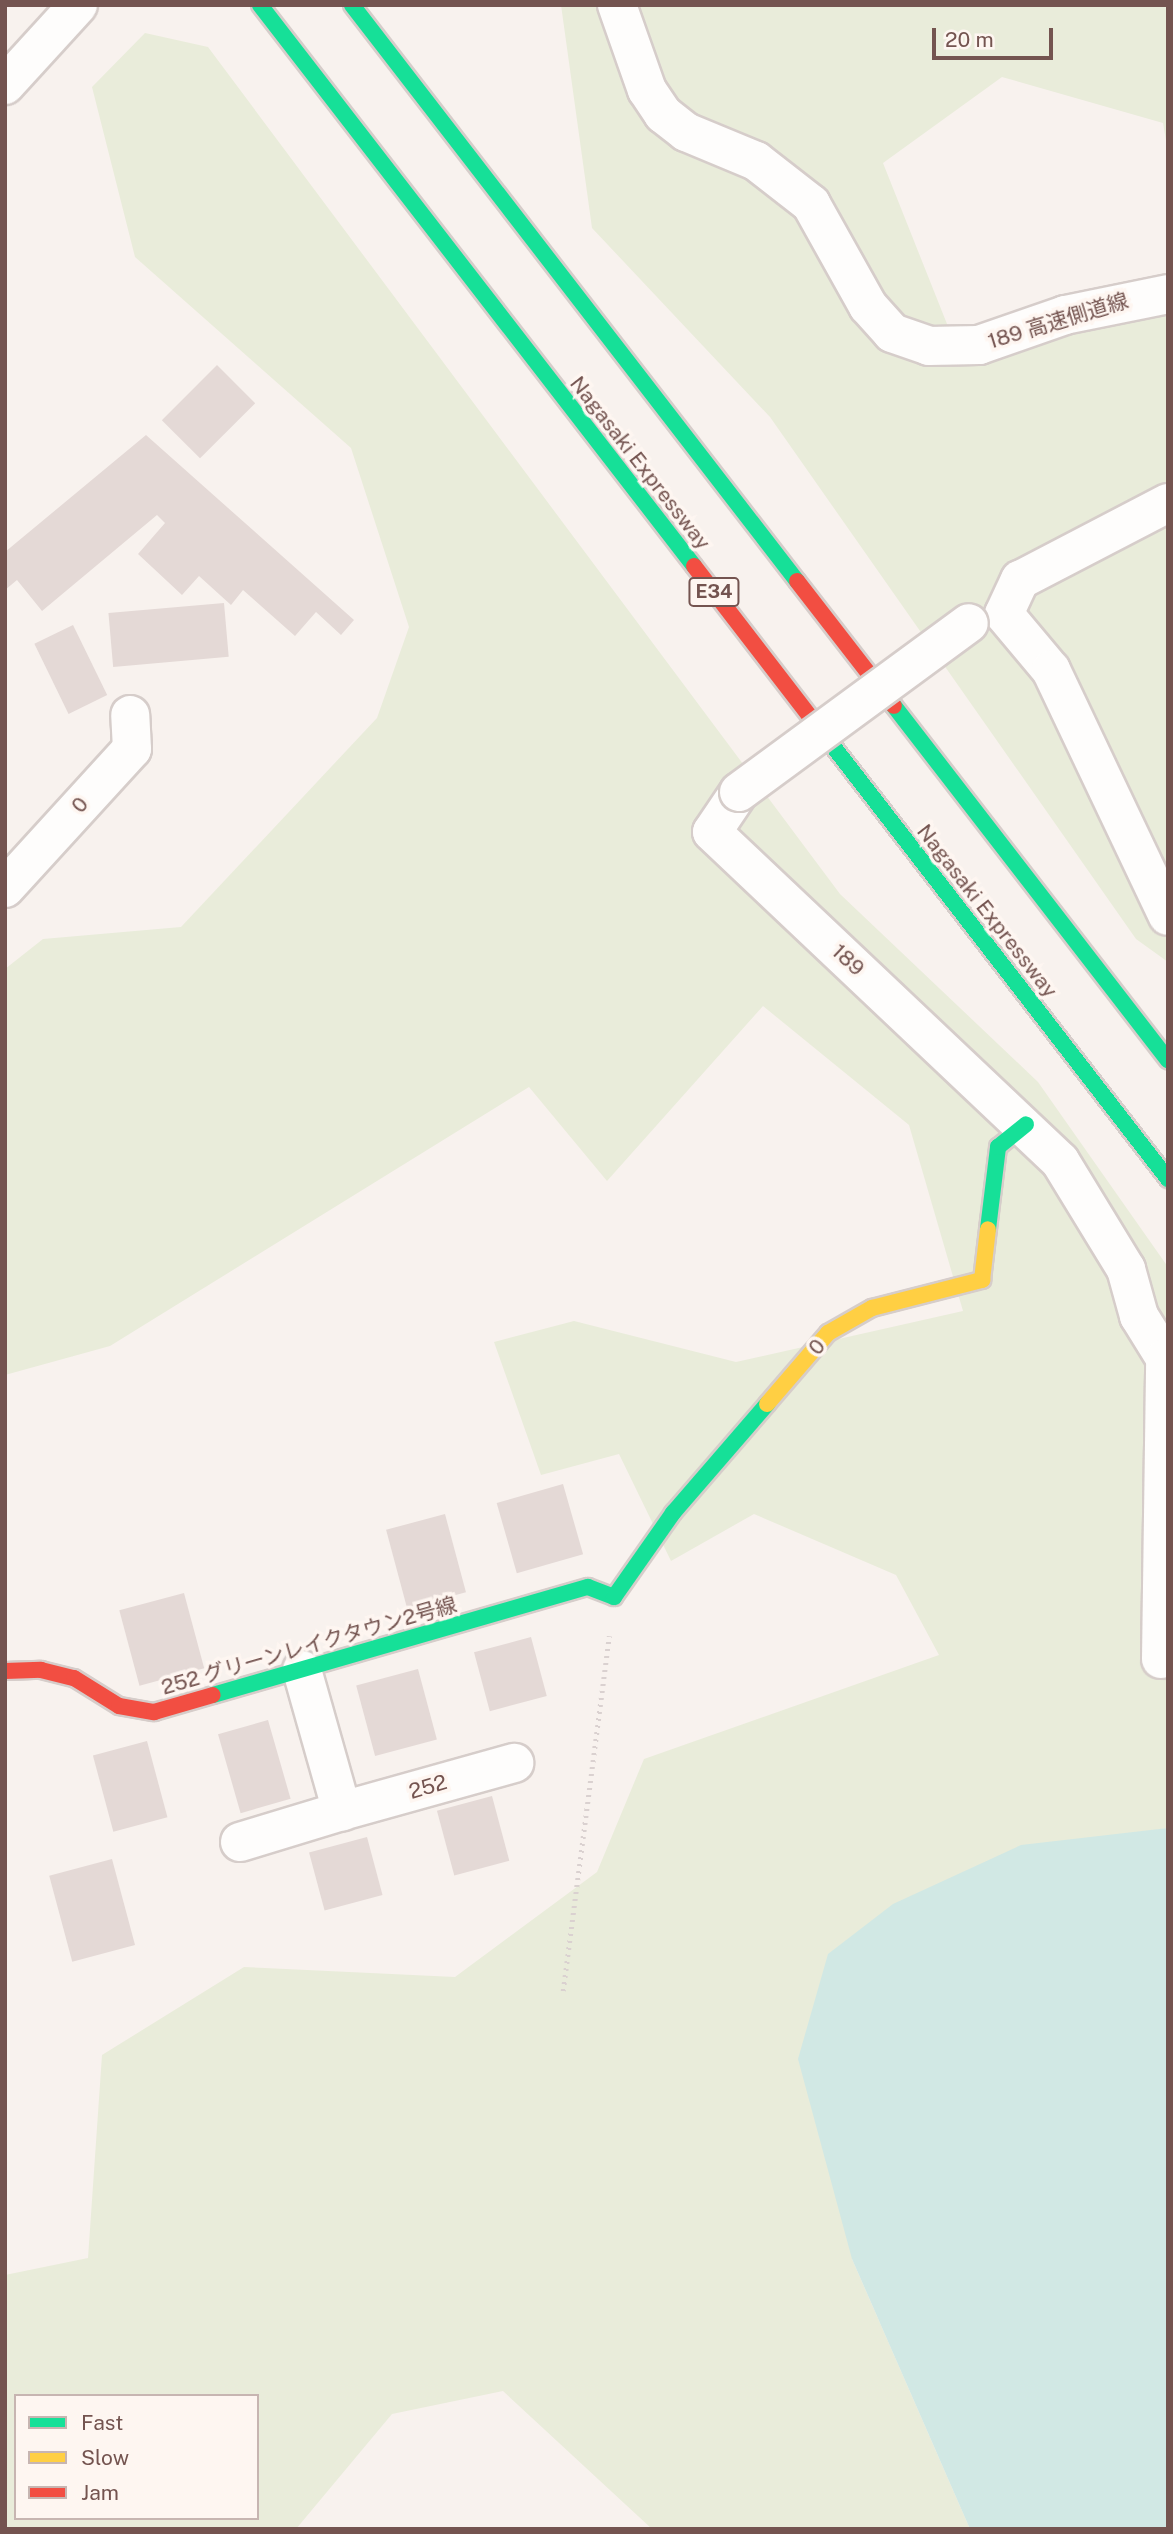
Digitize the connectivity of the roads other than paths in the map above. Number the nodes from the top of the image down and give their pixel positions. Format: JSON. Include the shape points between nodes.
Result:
{"nodes":[{"id":1,"x":78,"y":5,"type":"edge"},
{"id":2,"x":260,"y":5,"type":"edge"},
{"id":3,"x":352,"y":5,"type":"edge"},
{"id":4,"x":617,"y":5,"type":"edge"},
{"id":5,"x":5,"y":85,"type":"edge"},
{"id":6,"x":1168,"y":294,"type":"edge"},
{"id":7,"x":1168,"y":503,"type":"edge"},
{"id":8,"x":987,"y":619,"type":"junction"},
{"id":9,"x":130,"y":715,"type":"dead end"},
{"id":10,"x":5,"y":888,"type":"edge"},
{"id":11,"x":1168,"y":916,"type":"edge"},
{"id":12,"x":1168,"y":1060,"type":"edge"},
{"id":13,"x":1026,"y":1124,"type":"junction"},
{"id":14,"x":1168,"y":1178,"type":"edge"},
{"id":15,"x":1166,"y":1357,"type":"edge"},
{"id":16,"x":587,"y":1587,"type":"joint"},
{"id":17,"x":1161,"y":1660,"type":"dead end"},
{"id":18,"x":302,"y":1670,"type":"junction"},
{"id":19,"x":5,"y":1671,"type":"edge"},
{"id":20,"x":514,"y":1763,"type":"dead end"},
{"id":21,"x":342,"y":1811,"type":"junction"},
{"id":22,"x":240,"y":1842,"type":"dead end"}],
"edges":[{"from":1,"to":5,"type":"street"},
{"from":2,"to":14,"type":"main road","name":"Nagasaki Expressway","number":"E34"},
{"from":3,"to":12,"type":"main road"},
{"from":4,"to":6,"type":"street","name":"189 高速側道線","via":[[646,90],[663,114],[686,132],[756,161],[811,205],[868,306],[892,333],[929,346],[979,345],[1065,315]]},
{"from":7,"to":8,"type":"street","name":"189","via":[[1147,519],[1020,580]]},
{"from":8,"to":11,"type":"street","via":[[1051,670]]},
{"from":8,"to":13,"type":"street","name":"189","bridge":true,"via":[[740,792],[712,832]]},
{"from":9,"to":10,"type":"street","name":"0","via":[[132,749]]},
{"from":13,"to":15,"type":"street","name":"189","via":[[1060,1161],[1126,1269],[1139,1316]]},
{"from":13,"to":16,"type":"main road","name":"0","via":[[998,1147],[982,1280],[872,1308],[828,1334],[673,1513],[614,1597]]},
{"from":15,"to":17,"type":"street"},
{"from":16,"to":18,"type":"main road","name":"252 グリーンレイクタウン2号線"},
{"from":18,"to":19,"type":"main road","name":"252 グリーンレイクタウン2号線","via":[[154,1712],[119,1706],[74,1678],[41,1670]]},
{"from":18,"to":21,"type":"street"},
{"from":20,"to":21,"type":"street","name":"252"},
{"from":21,"to":22,"type":"street","name":"252"}]}
